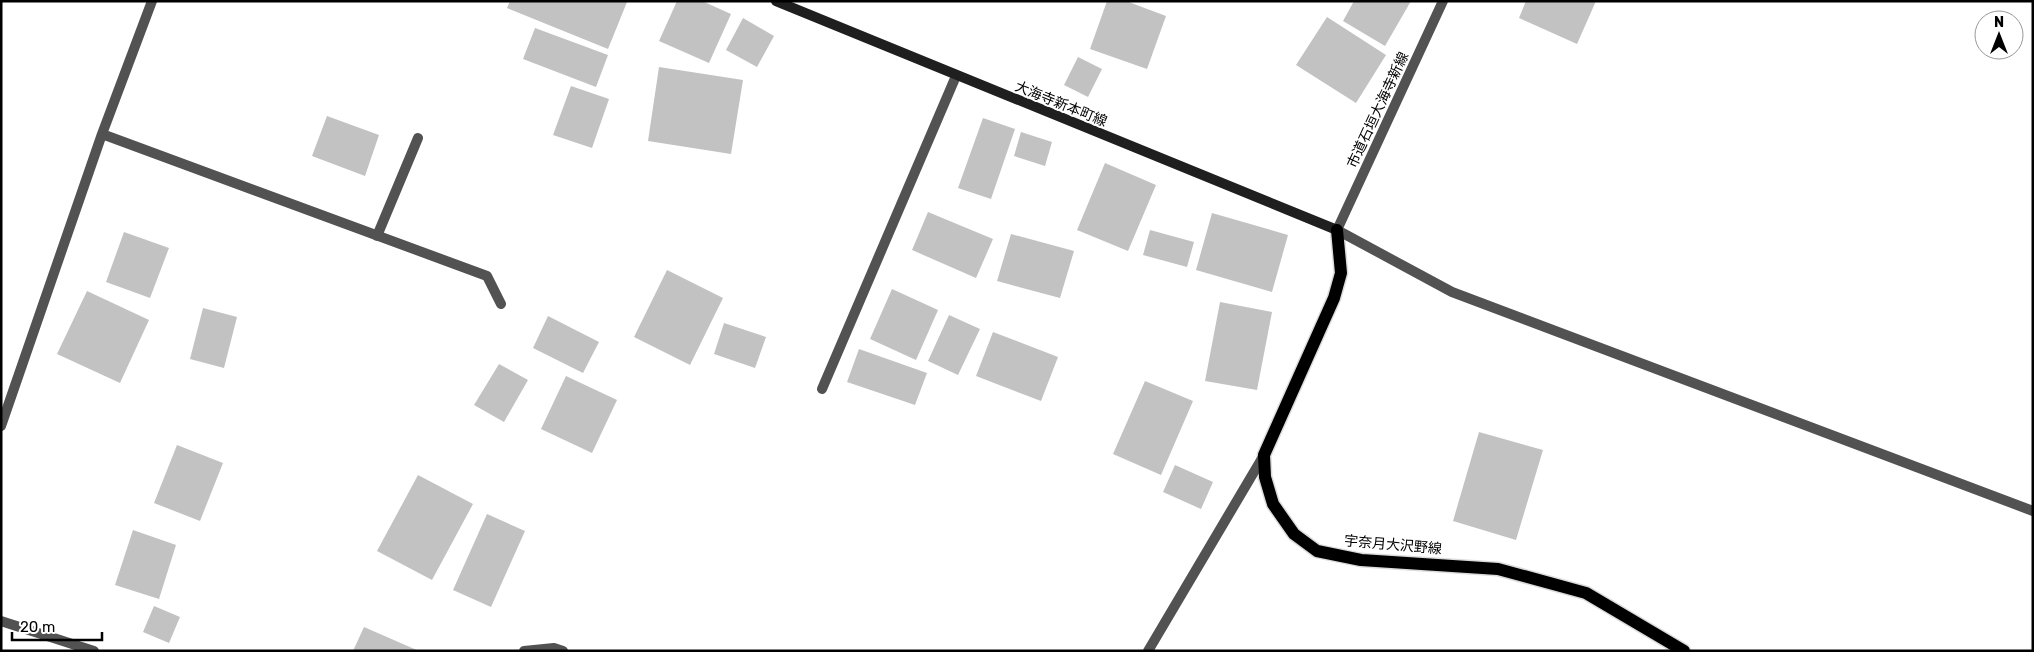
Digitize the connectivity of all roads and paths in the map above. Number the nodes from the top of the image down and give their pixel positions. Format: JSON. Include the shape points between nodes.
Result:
{"nodes":[{"id":1,"x":152,"y":1,"type":"edge"},
{"id":2,"x":776,"y":1,"type":"edge"},
{"id":3,"x":1443,"y":1,"type":"edge"},
{"id":4,"x":956,"y":76,"type":"junction"},
{"id":5,"x":102,"y":134,"type":"junction"},
{"id":6,"x":418,"y":138,"type":"dead end"},
{"id":7,"x":1337,"y":230,"type":"junction"},
{"id":8,"x":377,"y":236,"type":"junction"},
{"id":9,"x":501,"y":304,"type":"dead end"},
{"id":10,"x":822,"y":389,"type":"dead end"},
{"id":11,"x":1,"y":426,"type":"edge"},
{"id":12,"x":1264,"y":455,"type":"junction"},
{"id":13,"x":2033,"y":511,"type":"edge"},
{"id":14,"x":1,"y":620,"type":"edge"},
{"id":15,"x":94,"y":651,"type":"edge"},
{"id":16,"x":524,"y":651,"type":"edge"},
{"id":17,"x":562,"y":651,"type":"edge"},
{"id":18,"x":1148,"y":651,"type":"edge"},
{"id":19,"x":1684,"y":651,"type":"edge"}],
"edges":[{"from":1,"to":5,"type":"street"},
{"from":2,"to":4,"type":"main road","name":"大海寺新本町線"},
{"from":3,"to":7,"type":"street","name":"市道石垣大海寺新線"},
{"from":4,"to":7,"type":"main road","name":"大海寺新本町線"},
{"from":4,"to":10,"type":"street"},
{"from":5,"to":8,"type":"street"},
{"from":5,"to":11,"type":"street"},
{"from":6,"to":8,"type":"street"},
{"from":7,"to":12,"type":"main road","name":"宇奈月大沢野線","via":[[1341,273],[1334,298]]},
{"from":7,"to":13,"type":"street","via":[[1452,292]]},
{"from":8,"to":9,"type":"street","via":[[487,276]]},
{"from":12,"to":18,"type":"street"},
{"from":12,"to":19,"type":"main road","name":"宇奈月大沢野線","via":[[1265,476],[1273,504],[1294,534],[1317,551],[1361,560],[1498,569],[1586,593]]},
{"from":14,"to":15,"type":"street"},
{"from":16,"to":17,"type":"street","via":[[554,648]]}]}
